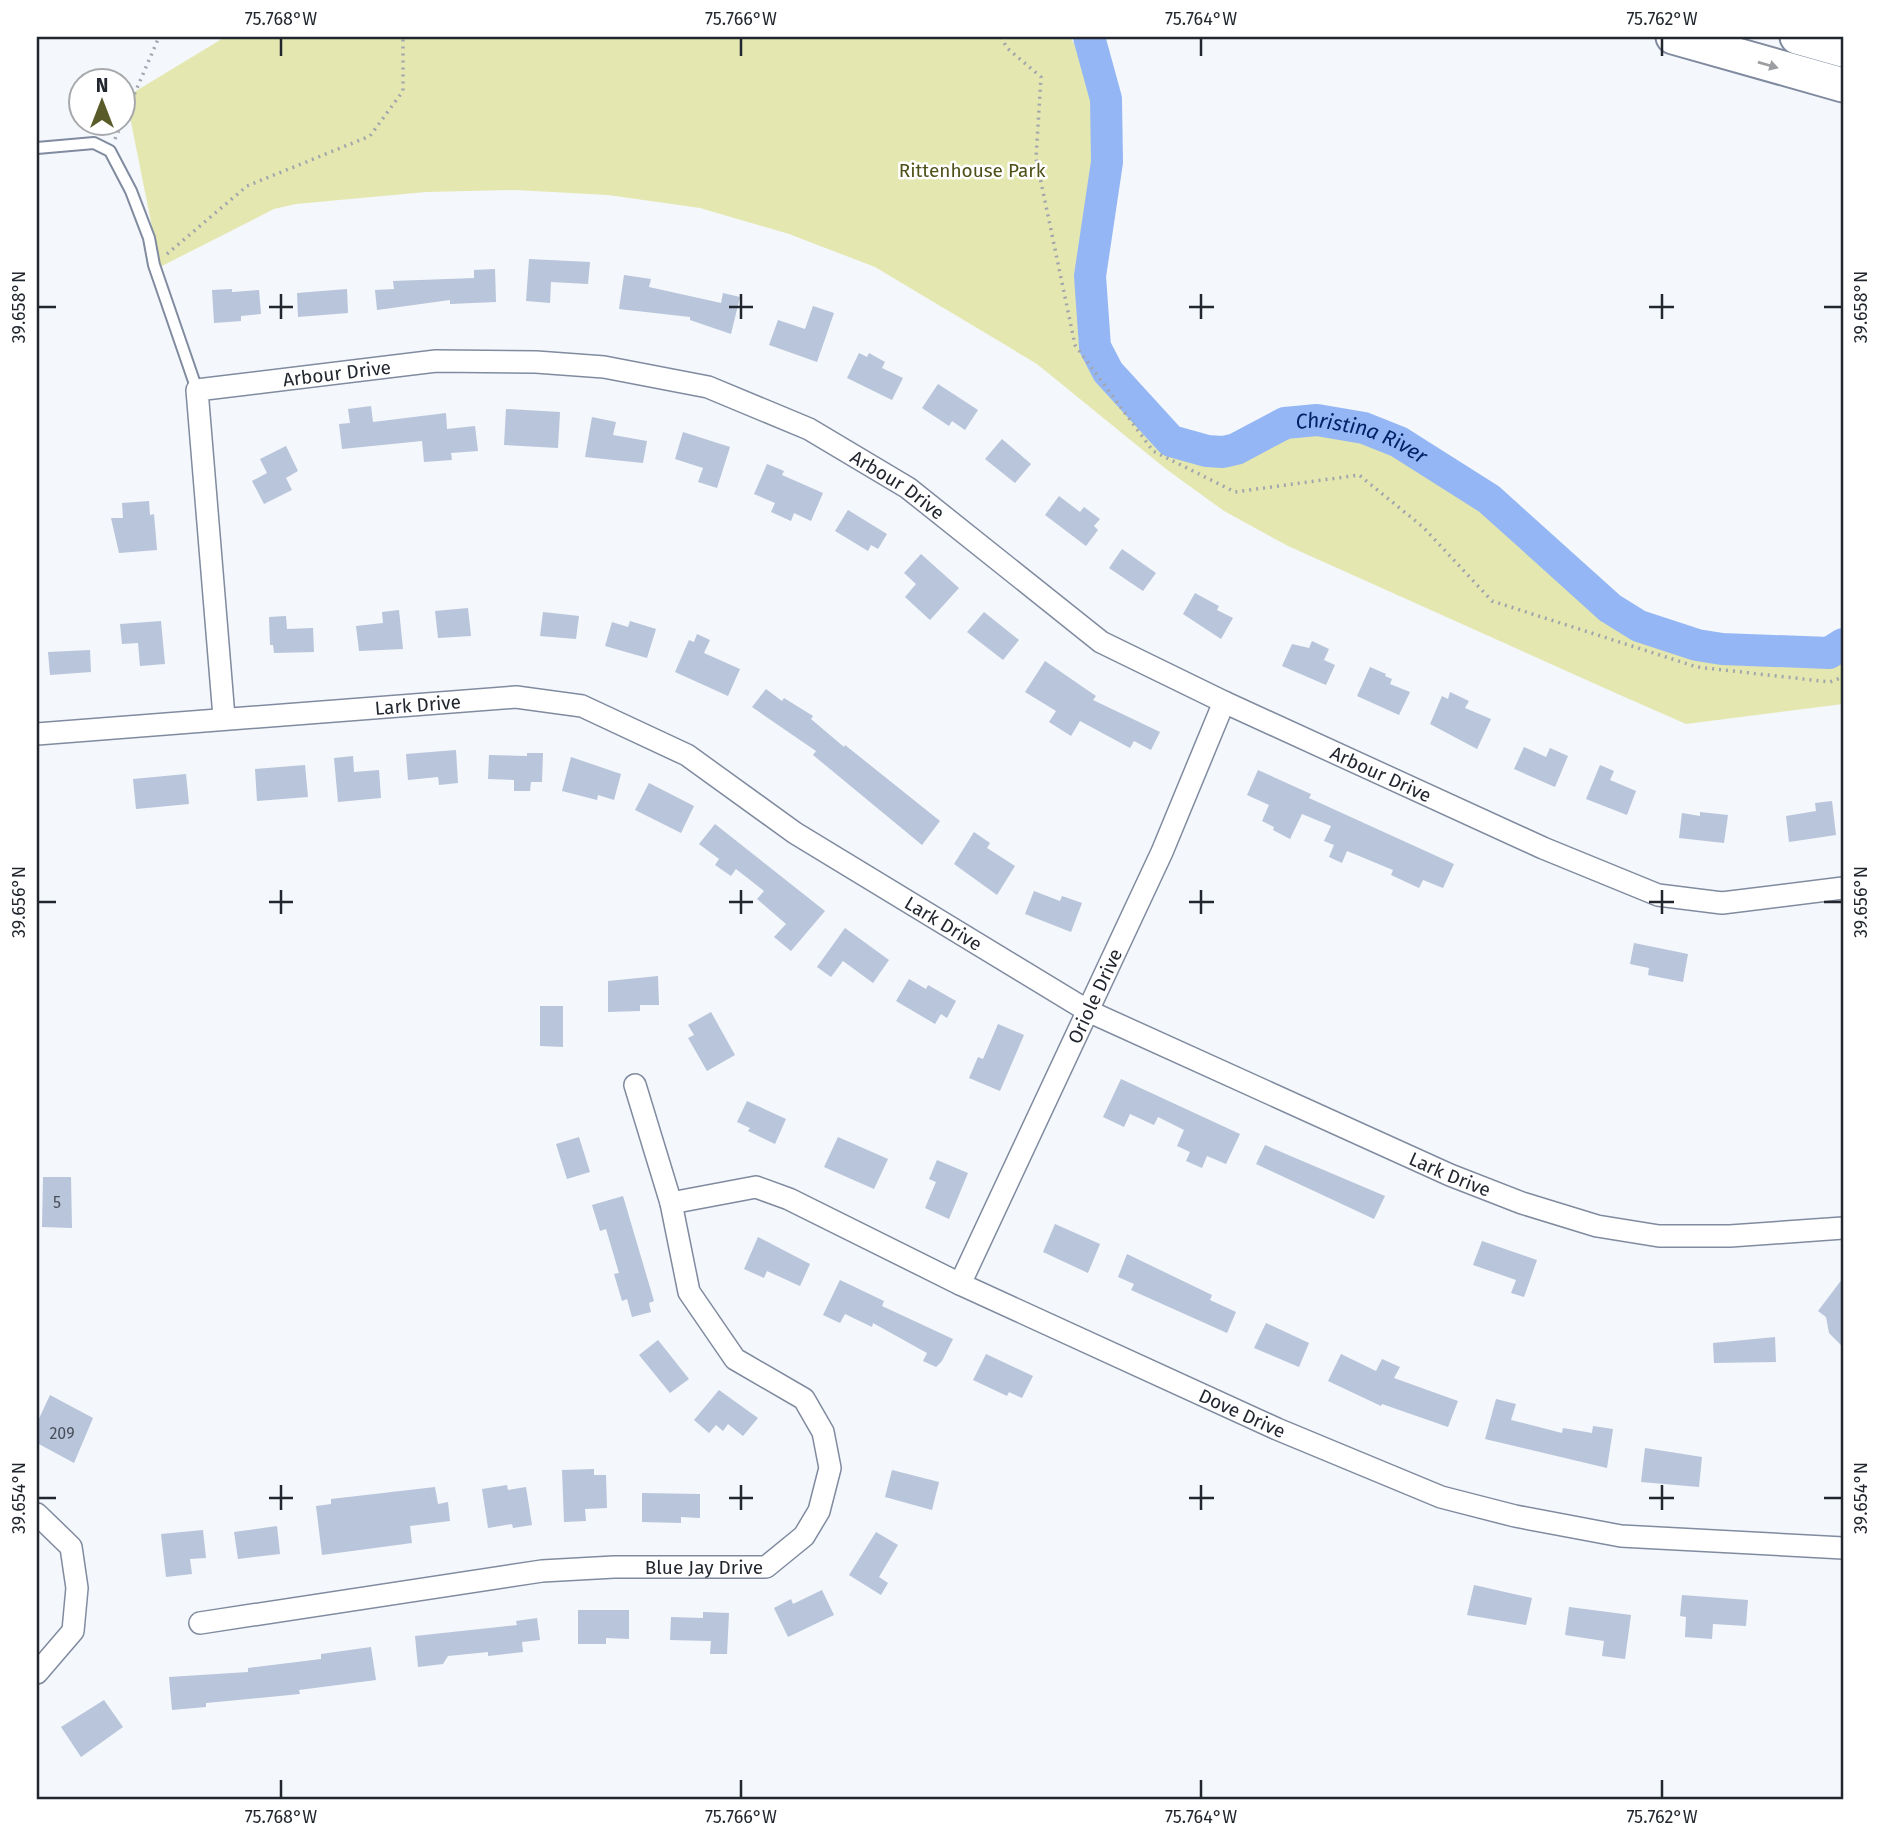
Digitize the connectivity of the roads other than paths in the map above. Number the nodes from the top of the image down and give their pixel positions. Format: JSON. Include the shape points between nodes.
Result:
{"nodes":[{"id":1,"x":1797,"y":37,"type":"edge"},
{"id":2,"x":1693,"y":40,"type":"edge"},
{"id":3,"x":1843,"y":50,"type":"edge"},
{"id":4,"x":1843,"y":85,"type":"edge"},
{"id":5,"x":37,"y":148,"type":"edge"},
{"id":6,"x":197,"y":390,"type":"junction"},
{"id":7,"x":1224,"y":702,"type":"junction"},
{"id":8,"x":224,"y":717,"type":"junction"},
{"id":9,"x":37,"y":734,"type":"edge"},
{"id":10,"x":1843,"y":888,"type":"edge"},
{"id":11,"x":1088,"y":1011,"type":"junction"},
{"id":12,"x":635,"y":1085,"type":"dead end"},
{"id":13,"x":671,"y":1203,"type":"junction"},
{"id":14,"x":1843,"y":1228,"type":"edge"},
{"id":15,"x":960,"y":1284,"type":"junction"},
{"id":16,"x":37,"y":1514,"type":"edge"},
{"id":17,"x":1843,"y":1548,"type":"edge"},
{"id":18,"x":200,"y":1623,"type":"dead end"},
{"id":19,"x":37,"y":1673,"type":"edge"}],
"edges":[{"from":1,"to":3,"type":"main road"},
{"from":2,"to":4,"type":"main road","one_way":true},
{"from":5,"to":6,"type":"lane","via":[[94,143],[110,151],[149,238],[153,265]]},
{"from":6,"to":7,"type":"street","name":"Arbour Drive","via":[[436,361],[604,367],[708,387],[809,429],[908,488],[1101,642]]},
{"from":6,"to":8,"type":"street"},
{"from":7,"to":10,"type":"street","name":"Arbour Drive","via":[[1658,895],[1722,903]]},
{"from":7,"to":11,"type":"street","name":"Oriole Drive","via":[[1162,852]]},
{"from":8,"to":9,"type":"street","name":"Lark Drive"},
{"from":8,"to":11,"type":"street","name":"Lark Drive","via":[[516,697],[583,706],[687,755],[795,833]]},
{"from":11,"to":14,"type":"street","name":"Lark Drive","via":[[1450,1175],[1597,1226],[1659,1236]]},
{"from":11,"to":15,"type":"street","name":"Oriole Drive"},
{"from":12,"to":13,"type":"street","name":"Blue Jay Drive"},
{"from":13,"to":15,"type":"street","name":"Dove Drive","via":[[756,1187]]},
{"from":13,"to":18,"type":"street","name":"Blue Jay Drive","via":[[689,1292],[735,1359],[804,1399],[823,1432],[830,1468],[819,1511],[804,1536],[766,1567],[542,1572]]},
{"from":15,"to":17,"type":"street","name":"Dove Drive","via":[[1277,1429],[1441,1497],[1621,1536]]},
{"from":16,"to":19,"type":"street","via":[[71,1547],[77,1588],[73,1631]]}]}
